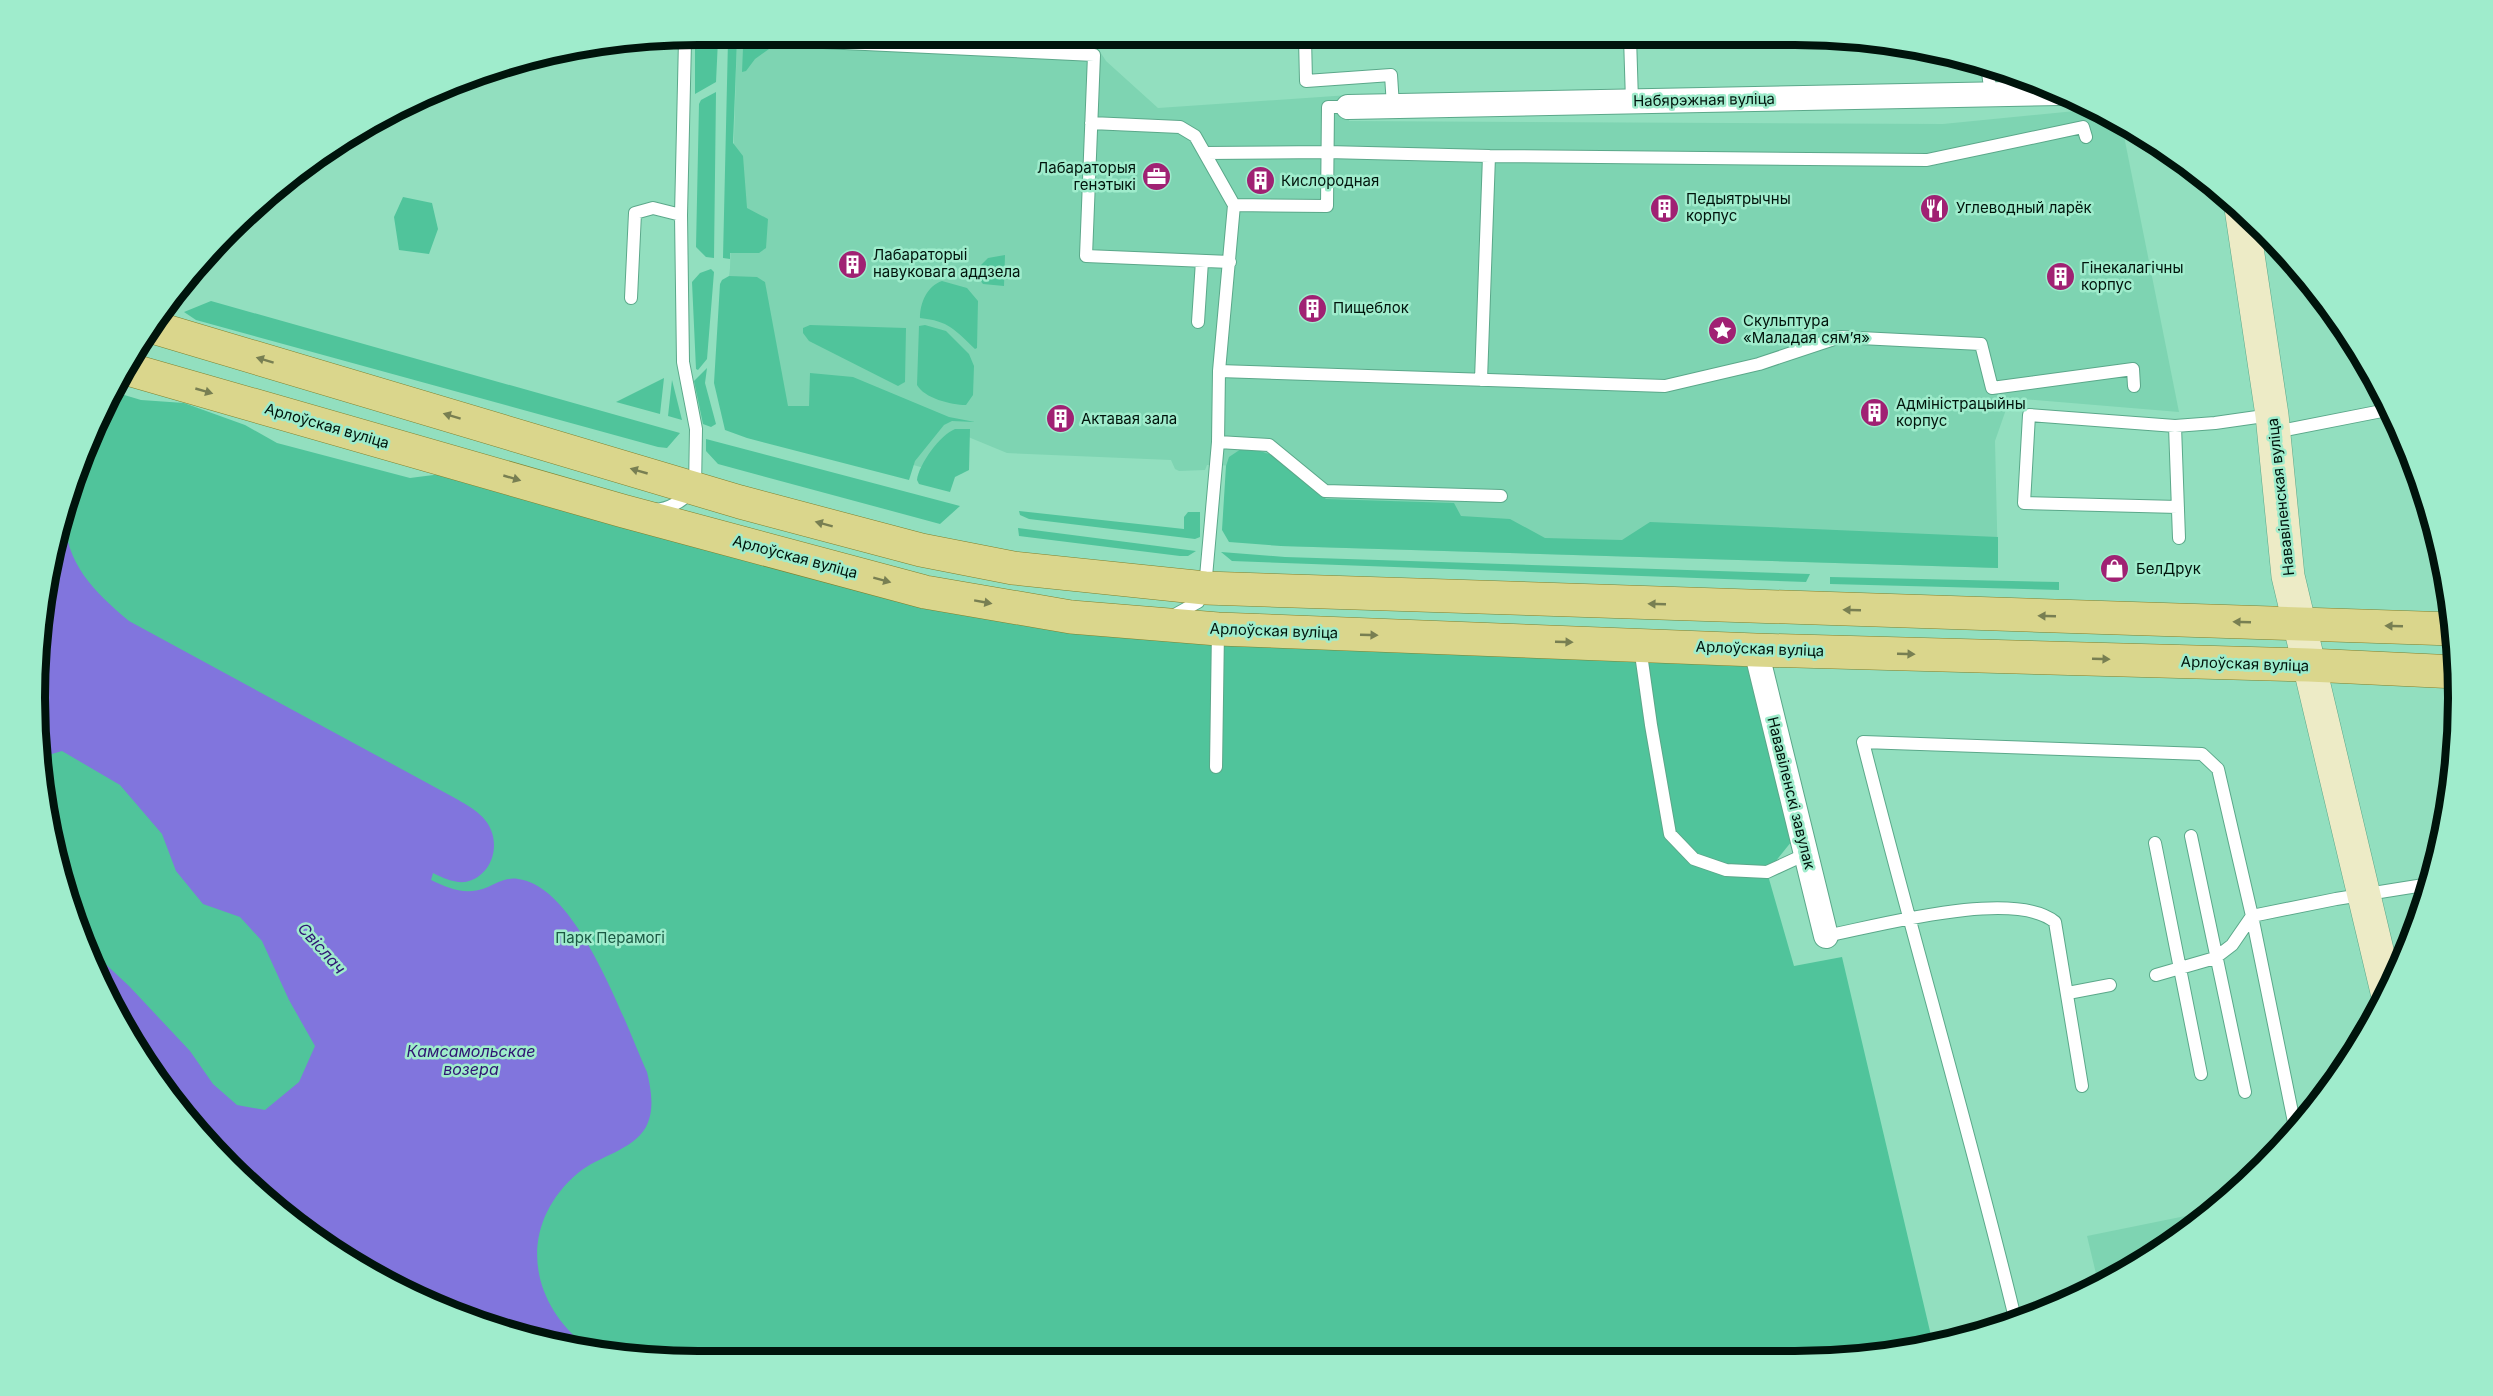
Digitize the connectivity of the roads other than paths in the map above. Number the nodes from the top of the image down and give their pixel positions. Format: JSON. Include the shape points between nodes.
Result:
{"nodes":[{"id":1,"x":685,"y":45,"type":"edge"},
{"id":2,"x":954,"y":45,"type":"edge"},
{"id":3,"x":1305,"y":45,"type":"edge"},
{"id":4,"x":1630,"y":45,"type":"edge"},
{"id":5,"x":1988,"y":75,"type":"edge"},
{"id":6,"x":2041,"y":94,"type":"edge"},
{"id":7,"x":1991,"y":95,"type":"junction"},
{"id":8,"x":1632,"y":101,"type":"junction"},
{"id":9,"x":1393,"y":106,"type":"junction"},
{"id":10,"x":1348,"y":107,"type":"joint"},
{"id":11,"x":1091,"y":123,"type":"junction"},
{"id":12,"x":2086,"y":138,"type":"dead end"},
{"id":13,"x":1327,"y":152,"type":"junction"},
{"id":14,"x":1205,"y":153,"type":"junction"},
{"id":15,"x":1489,"y":156,"type":"junction"},
{"id":16,"x":1234,"y":205,"type":"junction"},
{"id":17,"x":681,"y":215,"type":"junction"},
{"id":18,"x":2243,"y":223,"type":"edge"},
{"id":19,"x":1202,"y":261,"type":"junction"},
{"id":20,"x":1230,"y":262,"type":"junction"},
{"id":21,"x":630,"y":298,"type":"dead end"},
{"id":22,"x":1198,"y":322,"type":"dead end"},
{"id":23,"x":160,"y":328,"type":"edge"},
{"id":24,"x":136,"y":371,"type":"edge"},
{"id":25,"x":1219,"y":371,"type":"junction"},
{"id":26,"x":1481,"y":380,"type":"junction"},
{"id":27,"x":2134,"y":386,"type":"dead end"},
{"id":28,"x":2382,"y":410,"type":"edge"},
{"id":29,"x":2273,"y":424,"type":"junction"},
{"id":30,"x":2175,"y":426,"type":"junction"},
{"id":31,"x":1218,"y":442,"type":"junction"},
{"id":32,"x":695,"y":488,"type":"junction"},
{"id":33,"x":1501,"y":496,"type":"dead end"},
{"id":34,"x":740,"y":502,"type":"junction"},
{"id":35,"x":2178,"y":507,"type":"junction"},
{"id":36,"x":623,"y":511,"type":"junction"},
{"id":37,"x":709,"y":533,"type":"junction"},
{"id":38,"x":2179,"y":538,"type":"dead end"},
{"id":39,"x":1205,"y":588,"type":"junction"},
{"id":40,"x":1143,"y":623,"type":"junction"},
{"id":41,"x":2300,"y":624,"type":"junction"},
{"id":42,"x":1218,"y":629,"type":"junction"},
{"id":43,"x":2444,"y":629,"type":"edge"},
{"id":44,"x":1640,"y":645,"type":"junction"},
{"id":45,"x":1756,"y":650,"type":"junction"},
{"id":46,"x":2309,"y":665,"type":"junction"},
{"id":47,"x":2447,"y":672,"type":"edge"},
{"id":48,"x":1216,"y":767,"type":"dead end"},
{"id":49,"x":2191,"y":836,"type":"dead end"},
{"id":50,"x":2155,"y":843,"type":"dead end"},
{"id":51,"x":1806,"y":854,"type":"junction"},
{"id":52,"x":2420,"y":886,"type":"edge"},
{"id":53,"x":2363,"y":895,"type":"junction"},
{"id":54,"x":2253,"y":916,"type":"junction"},
{"id":55,"x":1909,"y":919,"type":"junction"},
{"id":56,"x":1826,"y":936,"type":"joint"},
{"id":57,"x":2215,"y":958,"type":"junction"},
{"id":58,"x":2181,"y":970,"type":"junction"},
{"id":59,"x":2156,"y":975,"type":"dead end"},
{"id":60,"x":2384,"y":980,"type":"edge"},
{"id":61,"x":2110,"y":985,"type":"dead end"},
{"id":62,"x":2068,"y":993,"type":"junction"},
{"id":63,"x":2201,"y":1074,"type":"dead end"},
{"id":64,"x":2082,"y":1086,"type":"dead end"},
{"id":65,"x":2245,"y":1092,"type":"dead end"},
{"id":66,"x":2295,"y":1118,"type":"edge"},
{"id":67,"x":2014,"y":1313,"type":"edge"}],
"edges":[{"from":1,"to":17,"type":"lane"},
{"from":2,"to":11,"type":"lane","via":[[1094,55]]},
{"from":3,"to":9,"type":"lane","via":[[1306,81],[1391,75]]},
{"from":4,"to":8,"type":"lane"},
{"from":5,"to":7,"type":"lane"},
{"from":6,"to":7,"type":"street","name":"Набярэжная вуліца"},
{"from":7,"to":8,"type":"street","name":"Набярэжная вуліца"},
{"from":8,"to":9,"type":"street","name":"Набярэжная вуліца"},
{"from":9,"to":10,"type":"street","name":"Набярэжная вуліца"},
{"from":10,"to":13,"type":"lane","via":[[1328,107]]},
{"from":11,"to":14,"type":"lane","via":[[1180,128],[1195,136]]},
{"from":11,"to":19,"type":"lane","via":[[1086,256]]},
{"from":12,"to":15,"type":"lane","via":[[2083,127],[1927,160]]},
{"from":13,"to":14,"type":"lane"},
{"from":13,"to":15,"type":"lane"},
{"from":13,"to":16,"type":"lane","via":[[1327,206]]},
{"from":14,"to":16,"type":"lane"},
{"from":15,"to":26,"type":"lane"},
{"from":16,"to":20,"type":"lane"},
{"from":17,"to":21,"type":"lane","via":[[653,208],[635,213]]},
{"from":17,"to":32,"type":"lane","via":[[683,362],[696,429]]},
{"from":18,"to":29,"type":"street","name":"Нававіленская вуліца"},
{"from":19,"to":20,"type":"lane"},
{"from":19,"to":22,"type":"lane"},
{"from":20,"to":25,"type":"lane"},
{"from":32,"to":23,"type":"main road","one_way":true},
{"from":24,"to":36,"type":"main road","name":"Арлоўская вуліца","one_way":true},
{"from":25,"to":26,"type":"lane"},
{"from":25,"to":31,"type":"lane"},
{"from":26,"to":27,"type":"lane","via":[[1665,386],[1759,364],[1840,337],[1981,344],[1992,388],[2133,369]]},
{"from":28,"to":29,"type":"lane"},
{"from":29,"to":30,"type":"lane"},
{"from":29,"to":41,"type":"street","name":"Нававіленская вуліца","via":[[2288,576]]},
{"from":30,"to":35,"type":"lane"},
{"from":30,"to":35,"type":"lane","via":[[2029,415],[2024,503]]},
{"from":31,"to":33,"type":"lane","via":[[1269,445],[1325,490]]},
{"from":31,"to":39,"type":"lane"},
{"from":32,"to":34,"type":"main road"},
{"from":32,"to":36,"type":"lane","via":[[684,500],[662,510]]},
{"from":34,"to":37,"type":"main road","via":[[712,508],[704,523]]},
{"from":39,"to":34,"type":"main road","one_way":true,"via":[[1013,568],[921,550]]},
{"from":35,"to":38,"type":"lane"},
{"from":36,"to":37,"type":"main road","name":"Арлоўская вуліца"},
{"from":37,"to":40,"type":"main road","name":"Арлоўская вуліца","one_way":true,"via":[[925,592],[1071,617]]},
{"from":39,"to":40,"type":"lane","via":[[1198,602],[1185,610]]},
{"from":41,"to":39,"type":"main road","one_way":true},
{"from":40,"to":42,"type":"main road","name":"Арлоўская вуліца"},
{"from":43,"to":41,"type":"main road","one_way":true},
{"from":41,"to":46,"type":"street","name":"Нававіленская вуліца"},
{"from":42,"to":44,"type":"main road","name":"Арлоўская вуліца","one_way":true},
{"from":42,"to":48,"type":"lane"},
{"from":44,"to":45,"type":"main road","name":"Арлоўская вуліца"},
{"from":44,"to":51,"type":"lane","via":[[1670,834],[1694,859],[1726,870],[1767,872]]},
{"from":45,"to":46,"type":"main road","name":"Арлоўская вуліца","one_way":true},
{"from":45,"to":51,"type":"street","name":"Нававіленскі завулак"},
{"from":46,"to":47,"type":"main road","name":"Арлоўская вуліца"},
{"from":46,"to":53,"type":"street","name":"Нававіленская вуліца"},
{"from":49,"to":57,"type":"lane"},
{"from":50,"to":58,"type":"lane"},
{"from":51,"to":56,"type":"street","name":"Нававіленскі завулак"},
{"from":52,"to":53,"type":"lane"},
{"from":53,"to":54,"type":"lane"},
{"from":53,"to":60,"type":"street","name":"Нававіленская вуліца"},
{"from":54,"to":55,"type":"lane","via":[[2218,769],[2202,754],[1863,742]]},
{"from":54,"to":57,"type":"lane","via":[[2232,945]]},
{"from":54,"to":66,"type":"lane"},
{"from":55,"to":56,"type":"lane"},
{"from":55,"to":62,"type":"lane","via":[[1969,909],[2015,908],[2046,914],[2055,922]]},
{"from":55,"to":67,"type":"lane"},
{"from":57,"to":58,"type":"lane"},
{"from":57,"to":65,"type":"lane"},
{"from":58,"to":59,"type":"lane"},
{"from":58,"to":63,"type":"lane"},
{"from":61,"to":62,"type":"lane"},
{"from":62,"to":64,"type":"lane"}]}
